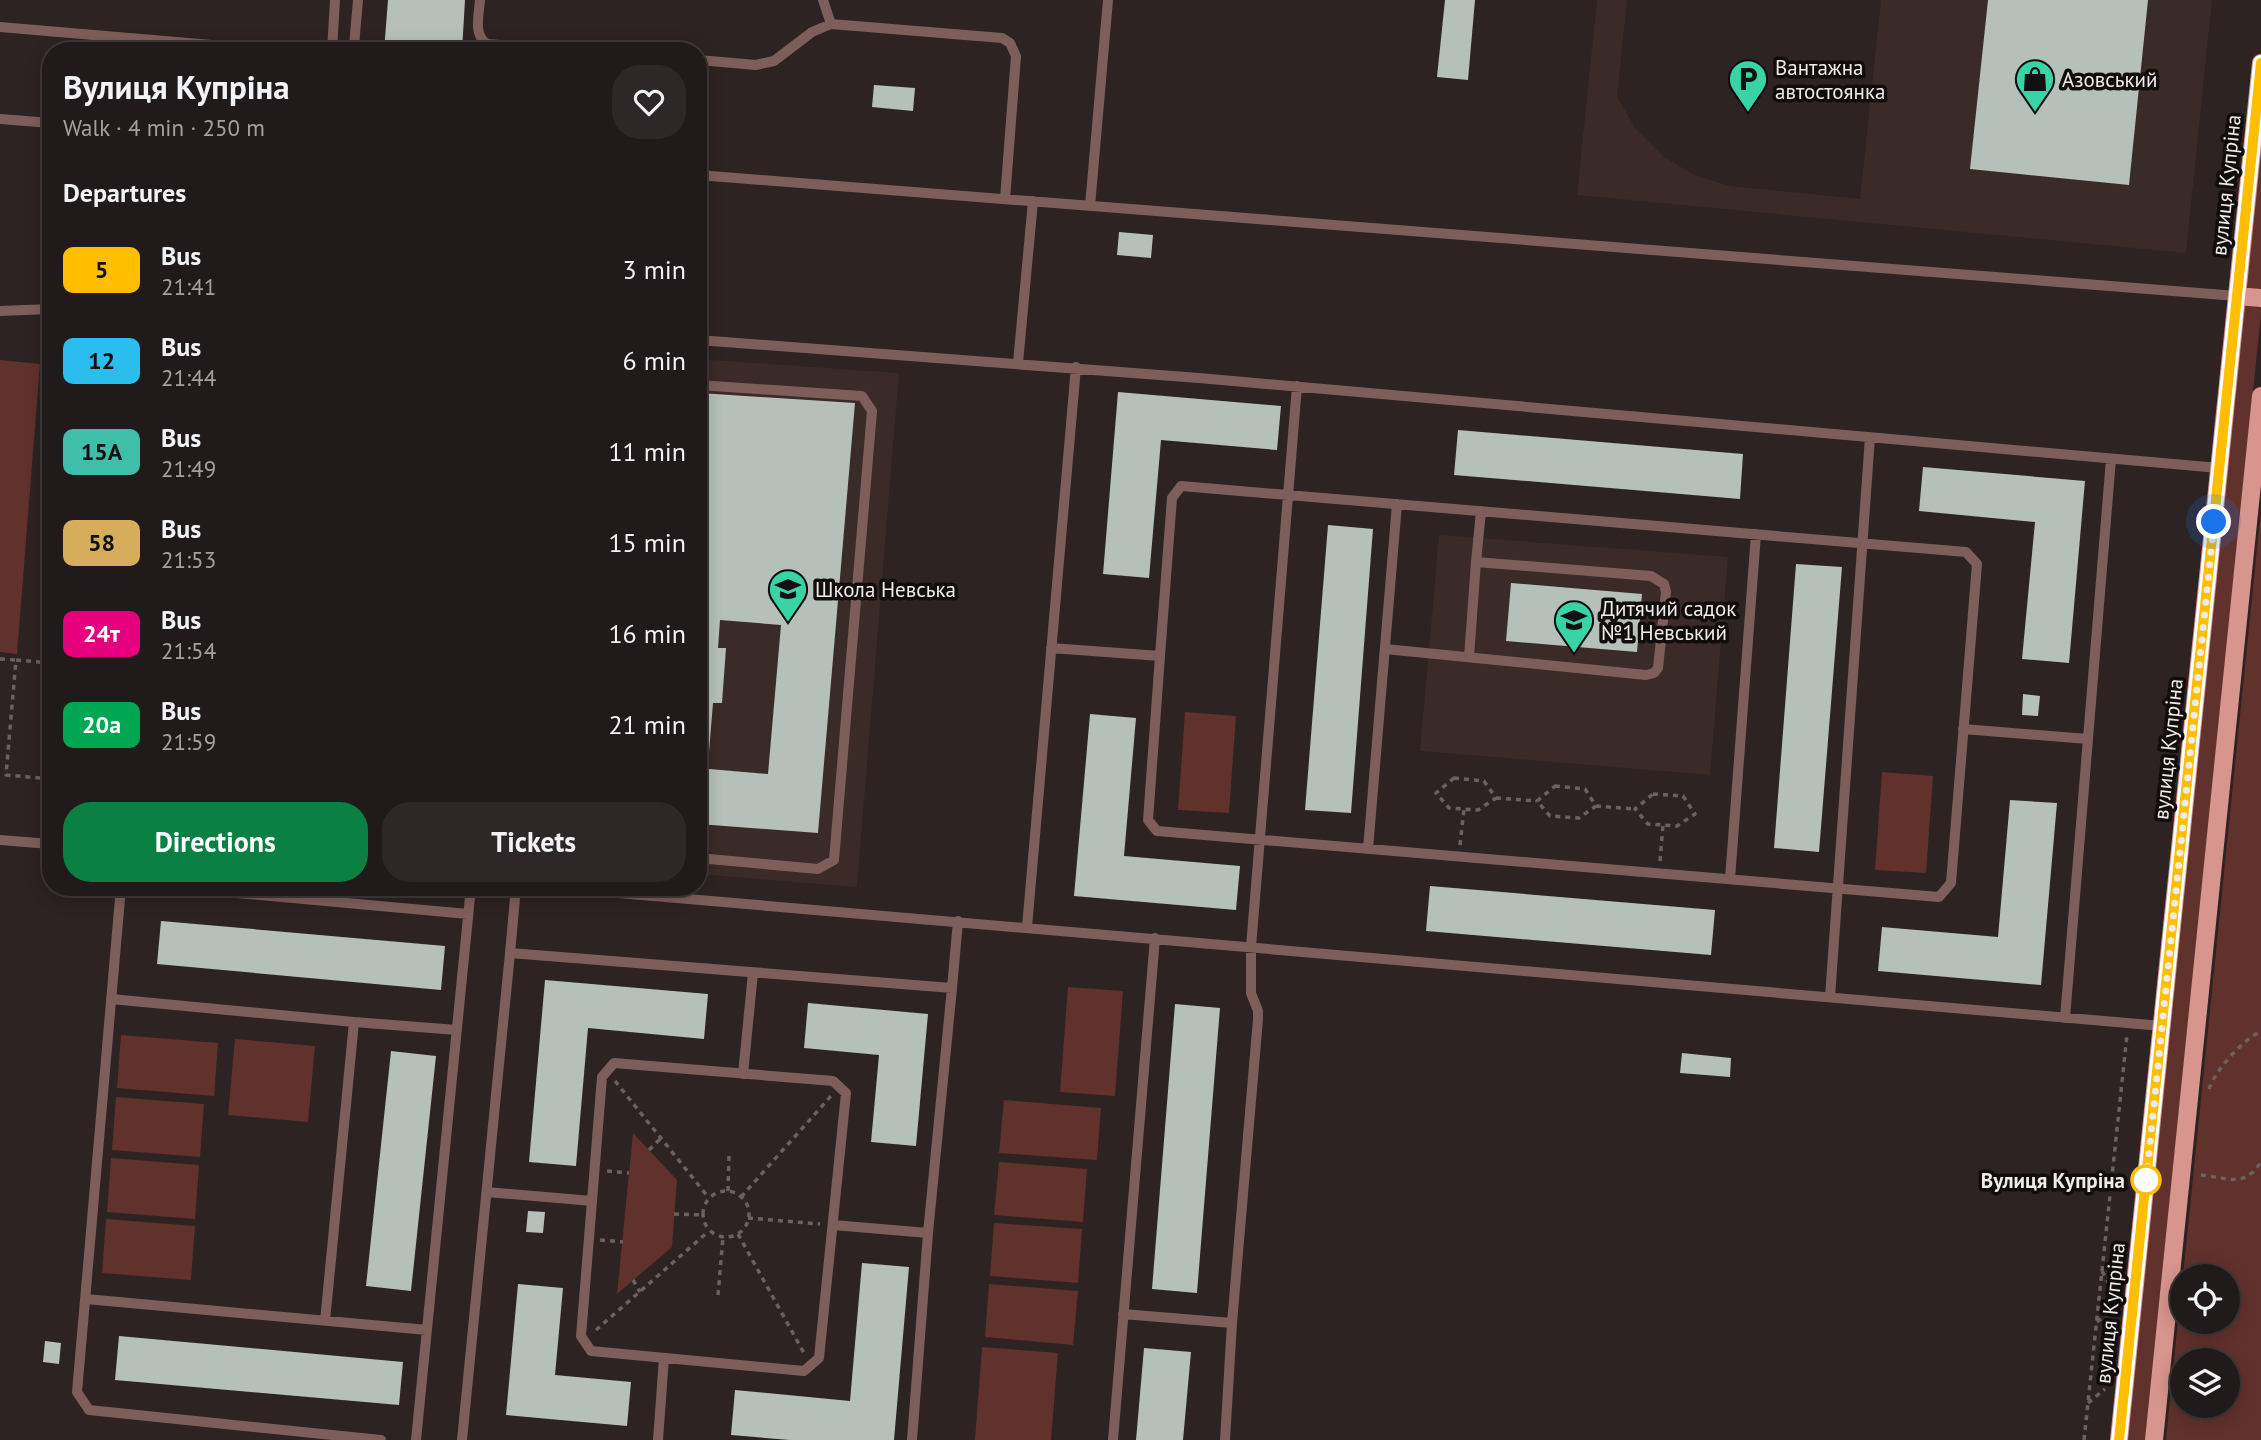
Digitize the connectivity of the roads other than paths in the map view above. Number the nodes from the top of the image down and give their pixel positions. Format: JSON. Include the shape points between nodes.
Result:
{"nodes":[{"id":1,"x":335,"y":0,"type":"edge"},
{"id":2,"x":358,"y":0,"type":"edge"},
{"id":3,"x":480,"y":0,"type":"edge"},
{"id":4,"x":823,"y":0,"type":"edge"},
{"id":5,"x":1108,"y":0,"type":"edge"},
{"id":6,"x":831,"y":24,"type":"junction"},
{"id":7,"x":0,"y":27,"type":"edge"},
{"id":8,"x":130,"y":39,"type":"junction"},
{"id":9,"x":130,"y":42,"type":"edge"},
{"id":10,"x":168,"y":42,"type":"edge"},
{"id":11,"x":333,"y":42,"type":"edge"},
{"id":12,"x":354,"y":42,"type":"edge"},
{"id":13,"x":485,"y":42,"type":"edge"},
{"id":14,"x":707,"y":61,"type":"edge"},
{"id":15,"x":2261,"y":63,"type":"edge"},
{"id":16,"x":0,"y":119,"type":"edge"},
{"id":17,"x":42,"y":122,"type":"edge"},
{"id":18,"x":707,"y":176,"type":"edge"},
{"id":19,"x":1005,"y":199,"type":"junction"},
{"id":20,"x":1033,"y":201,"type":"junction"},
{"id":21,"x":1090,"y":206,"type":"junction"},
{"id":22,"x":2237,"y":296,"type":"junction"},
{"id":23,"x":2261,"y":298,"type":"edge"},
{"id":24,"x":42,"y":310,"type":"edge"},
{"id":25,"x":0,"y":311,"type":"edge"},
{"id":26,"x":707,"y":342,"type":"edge"},
{"id":27,"x":1018,"y":363,"type":"junction"},
{"id":28,"x":1076,"y":367,"type":"junction"},
{"id":29,"x":707,"y":386,"type":"edge"},
{"id":30,"x":1297,"y":386,"type":"junction"},
{"id":31,"x":2261,"y":396,"type":"edge"},
{"id":32,"x":1870,"y":437,"type":"junction"},
{"id":33,"x":2111,"y":459,"type":"junction"},
{"id":34,"x":2219,"y":468,"type":"junction"},
{"id":35,"x":1288,"y":495,"type":"junction"},
{"id":36,"x":1396,"y":504,"type":"junction"},
{"id":37,"x":1481,"y":511,"type":"junction"},
{"id":38,"x":1756,"y":534,"type":"junction"},
{"id":39,"x":1863,"y":543,"type":"junction"},
{"id":40,"x":1476,"y":562,"type":"junction"},
{"id":41,"x":1051,"y":648,"type":"junction"},
{"id":42,"x":1385,"y":649,"type":"junction"},
{"id":43,"x":1160,"y":656,"type":"junction"},
{"id":44,"x":1469,"y":657,"type":"junction"},
{"id":45,"x":1963,"y":729,"type":"junction"},
{"id":46,"x":2088,"y":739,"type":"junction"},
{"id":47,"x":1260,"y":839,"type":"junction"},
{"id":48,"x":0,"y":840,"type":"edge"},
{"id":49,"x":42,"y":843,"type":"edge"},
{"id":50,"x":1368,"y":849,"type":"junction"},
{"id":51,"x":707,"y":859,"type":"edge"},
{"id":52,"x":1730,"y":879,"type":"junction"},
{"id":53,"x":1838,"y":888,"type":"junction"},
{"id":54,"x":120,"y":896,"type":"edge"},
{"id":55,"x":269,"y":896,"type":"edge"},
{"id":56,"x":470,"y":896,"type":"edge"},
{"id":57,"x":515,"y":896,"type":"edge"},
{"id":58,"x":691,"y":896,"type":"edge"},
{"id":59,"x":468,"y":914,"type":"junction"},
{"id":60,"x":958,"y":921,"type":"junction"},
{"id":61,"x":1027,"y":927,"type":"junction"},
{"id":62,"x":1155,"y":939,"type":"junction"},
{"id":63,"x":1251,"y":947,"type":"junction"},
{"id":64,"x":510,"y":953,"type":"junction"},
{"id":65,"x":753,"y":972,"type":"junction"},
{"id":66,"x":951,"y":988,"type":"junction"},
{"id":67,"x":1830,"y":998,"type":"junction"},
{"id":68,"x":111,"y":999,"type":"junction"},
{"id":69,"x":2065,"y":1018,"type":"junction"},
{"id":70,"x":354,"y":1022,"type":"junction"},
{"id":71,"x":2162,"y":1026,"type":"junction"},
{"id":72,"x":457,"y":1030,"type":"junction"},
{"id":73,"x":743,"y":1074,"type":"junction"},
{"id":74,"x":487,"y":1192,"type":"junction"},
{"id":75,"x":592,"y":1201,"type":"junction"},
{"id":76,"x":833,"y":1225,"type":"junction"},
{"id":77,"x":928,"y":1233,"type":"junction"},
{"id":78,"x":86,"y":1299,"type":"junction"},
{"id":79,"x":1124,"y":1314,"type":"junction"},
{"id":80,"x":325,"y":1321,"type":"junction"},
{"id":81,"x":1233,"y":1323,"type":"junction"},
{"id":82,"x":427,"y":1330,"type":"junction"},
{"id":83,"x":664,"y":1358,"type":"junction"},
{"id":84,"x":381,"y":1440,"type":"edge"},
{"id":85,"x":416,"y":1440,"type":"edge"},
{"id":86,"x":462,"y":1440,"type":"edge"},
{"id":87,"x":657,"y":1440,"type":"edge"},
{"id":88,"x":912,"y":1440,"type":"edge"},
{"id":89,"x":1113,"y":1440,"type":"edge"},
{"id":90,"x":1225,"y":1440,"type":"edge"},
{"id":91,"x":2119,"y":1440,"type":"edge"},
{"id":92,"x":2154,"y":1440,"type":"edge"}],
"edges":[{"from":1,"to":11,"type":"lane"},
{"from":2,"to":12,"type":"lane"},
{"from":3,"to":13,"type":"lane","via":[[478,30]]},
{"from":4,"to":6,"type":"lane"},
{"from":5,"to":21,"type":"lane"},
{"from":6,"to":14,"type":"lane","via":[[812,32],[774,61],[756,65]]},
{"from":6,"to":19,"type":"lane","via":[[1002,38],[1010,43],[1016,56]]},
{"from":7,"to":8,"type":"lane"},
{"from":8,"to":9,"type":"lane"},
{"from":8,"to":10,"type":"lane"},
{"from":15,"to":22,"type":"main road","name":"вулиця Купріна"},
{"from":16,"to":17,"type":"lane"},
{"from":18,"to":19,"type":"lane"},
{"from":19,"to":20,"type":"lane"},
{"from":20,"to":21,"type":"lane"},
{"from":20,"to":27,"type":"lane"},
{"from":21,"to":22,"type":"lane"},
{"from":22,"to":23,"type":"main road"},
{"from":22,"to":34,"type":"main road","name":"вулиця Купріна"},
{"from":24,"to":25,"type":"lane"},
{"from":26,"to":27,"type":"lane"},
{"from":27,"to":28,"type":"lane"},
{"from":28,"to":30,"type":"lane"},
{"from":28,"to":41,"type":"lane"},
{"from":29,"to":51,"type":"lane","via":[[862,396],[872,411],[834,860],[818,869]]},
{"from":30,"to":32,"type":"lane"},
{"from":30,"to":35,"type":"lane"},
{"from":31,"to":92,"type":"main road"},
{"from":32,"to":33,"type":"lane"},
{"from":32,"to":39,"type":"lane"},
{"from":33,"to":34,"type":"lane"},
{"from":33,"to":46,"type":"lane"},
{"from":34,"to":71,"type":"main road","name":"вулиця Купріна"},
{"from":35,"to":36,"type":"lane"},
{"from":35,"to":43,"type":"lane","via":[[1181,486],[1172,498]]},
{"from":35,"to":47,"type":"lane"},
{"from":36,"to":37,"type":"lane"},
{"from":36,"to":42,"type":"lane"},
{"from":37,"to":38,"type":"lane"},
{"from":37,"to":40,"type":"lane"},
{"from":38,"to":39,"type":"lane"},
{"from":38,"to":52,"type":"lane"},
{"from":39,"to":45,"type":"lane","via":[[1966,552],[1977,564]]},
{"from":39,"to":53,"type":"lane"},
{"from":40,"to":44,"type":"lane"},
{"from":40,"to":44,"type":"lane","via":[[1651,576],[1664,584],[1666,592],[1660,660],[1654,673]]},
{"from":41,"to":43,"type":"lane"},
{"from":41,"to":61,"type":"lane"},
{"from":42,"to":44,"type":"lane"},
{"from":42,"to":50,"type":"lane"},
{"from":43,"to":47,"type":"lane","via":[[1148,820],[1157,831]]},
{"from":45,"to":46,"type":"lane"},
{"from":45,"to":53,"type":"lane","via":[[1951,883],[1939,897]]},
{"from":46,"to":69,"type":"lane"},
{"from":47,"to":50,"type":"lane"},
{"from":47,"to":63,"type":"lane"},
{"from":48,"to":49,"type":"lane"},
{"from":50,"to":52,"type":"lane"},
{"from":52,"to":53,"type":"lane"},
{"from":53,"to":67,"type":"lane"},
{"from":54,"to":68,"type":"lane"},
{"from":55,"to":59,"type":"lane"},
{"from":56,"to":59,"type":"lane"},
{"from":57,"to":64,"type":"lane"},
{"from":58,"to":60,"type":"lane"},
{"from":59,"to":72,"type":"lane"},
{"from":60,"to":61,"type":"lane"},
{"from":60,"to":66,"type":"lane"},
{"from":61,"to":62,"type":"lane"},
{"from":62,"to":63,"type":"lane"},
{"from":62,"to":79,"type":"lane"},
{"from":63,"to":67,"type":"lane"},
{"from":63,"to":81,"type":"lane","via":[[1251,993],[1258,1019]]},
{"from":64,"to":65,"type":"lane"},
{"from":64,"to":74,"type":"lane"},
{"from":65,"to":66,"type":"lane"},
{"from":65,"to":73,"type":"lane"},
{"from":66,"to":77,"type":"lane"},
{"from":67,"to":69,"type":"lane"},
{"from":68,"to":70,"type":"lane"},
{"from":68,"to":78,"type":"lane"},
{"from":69,"to":71,"type":"lane"},
{"from":70,"to":72,"type":"lane"},
{"from":70,"to":80,"type":"lane"},
{"from":71,"to":91,"type":"main road","name":"вулиця Купріна"},
{"from":72,"to":82,"type":"lane"},
{"from":73,"to":75,"type":"lane","via":[[614,1063],[602,1077]]},
{"from":73,"to":76,"type":"lane","via":[[833,1081],[846,1093]]},
{"from":74,"to":75,"type":"lane"},
{"from":74,"to":86,"type":"lane"},
{"from":75,"to":83,"type":"lane","via":[[580,1336],[591,1351]]},
{"from":76,"to":77,"type":"lane"},
{"from":76,"to":83,"type":"lane","via":[[819,1358],[804,1371]]},
{"from":77,"to":88,"type":"lane"},
{"from":78,"to":80,"type":"lane"},
{"from":78,"to":84,"type":"lane","via":[[77,1392],[89,1410]]},
{"from":79,"to":81,"type":"lane"},
{"from":79,"to":89,"type":"lane"},
{"from":80,"to":82,"type":"lane"},
{"from":81,"to":90,"type":"lane"},
{"from":82,"to":85,"type":"lane"},
{"from":83,"to":87,"type":"lane"}]}
